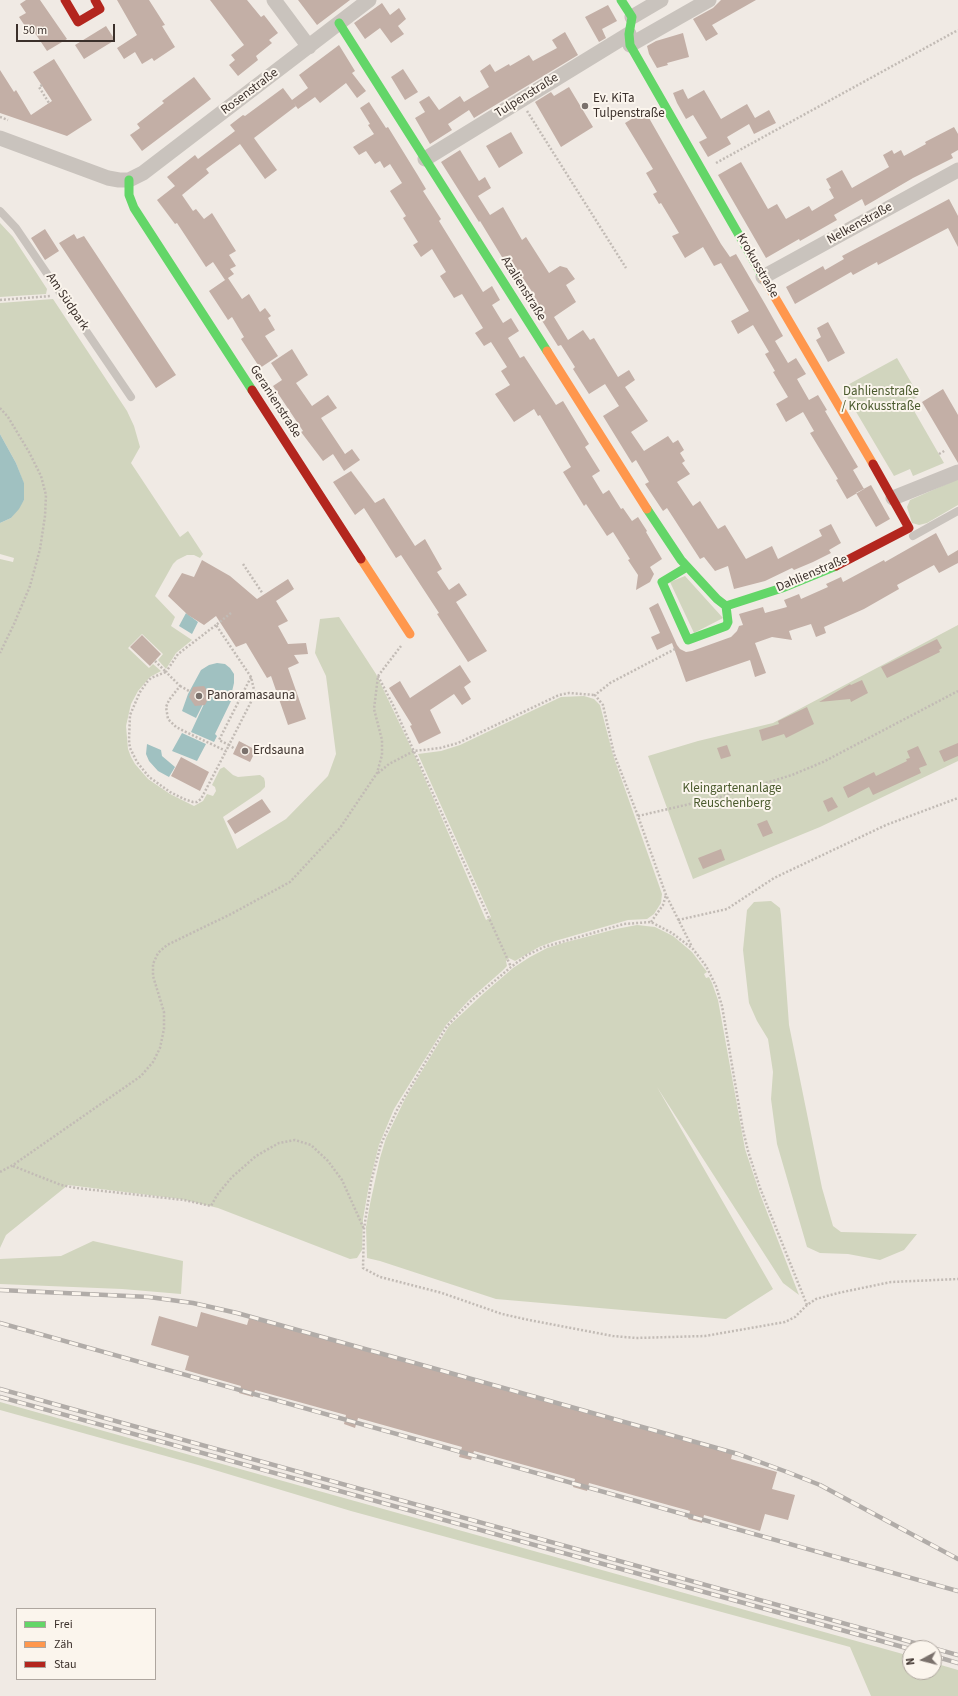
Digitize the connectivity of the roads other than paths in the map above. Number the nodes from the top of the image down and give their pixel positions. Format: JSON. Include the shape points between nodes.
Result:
{"nodes":[{"id":1,"x":65,"y":0,"type":"edge"},
{"id":2,"x":95,"y":0,"type":"edge"},
{"id":3,"x":274,"y":0,"type":"edge"},
{"id":4,"x":369,"y":0,"type":"edge"},
{"id":5,"x":621,"y":0,"type":"edge"},
{"id":6,"x":661,"y":0,"type":"edge"},
{"id":7,"x":709,"y":0,"type":"edge"},
{"id":8,"x":632,"y":17,"type":"junction"},
{"id":9,"x":339,"y":23,"type":"junction"},
{"id":10,"x":629,"y":39,"type":"junction"},
{"id":11,"x":309,"y":47,"type":"junction"},
{"id":12,"x":0,"y":138,"type":"edge"},
{"id":13,"x":425,"y":159,"type":"junction"},
{"id":14,"x":958,"y":170,"type":"edge"},
{"id":15,"x":129,"y":180,"type":"junction"},
{"id":16,"x":0,"y":210,"type":"edge"},
{"id":17,"x":763,"y":278,"type":"junction"},
{"id":18,"x":131,"y":397,"type":"dead end"},
{"id":19,"x":958,"y":472,"type":"edge"},
{"id":20,"x":893,"y":498,"type":"junction"},
{"id":21,"x":958,"y":511,"type":"edge"},
{"id":22,"x":906,"y":533,"type":"junction"},
{"id":23,"x":687,"y":567,"type":"junction"},
{"id":24,"x":726,"y":606,"type":"junction"},
{"id":25,"x":410,"y":634,"type":"road end"}],
"edges":[{"from":1,"to":2,"type":"street","via":[[78,22],[100,9]]},
{"from":3,"to":11,"type":"street"},
{"from":4,"to":9,"type":"street","name":"Rosenstraße"},
{"from":5,"to":8,"type":"street"},
{"from":6,"to":8,"type":"street"},
{"from":7,"to":10,"type":"street","name":"Tulpenstraße"},
{"from":8,"to":10,"type":"street"},
{"from":9,"to":11,"type":"street","name":"Rosenstraße"},
{"from":9,"to":13,"type":"street","name":"Azalienstraße"},
{"from":10,"to":13,"type":"street","name":"Tulpenstraße","via":[[520,100]]},
{"from":10,"to":17,"type":"street","name":"Krokusstraße"},
{"from":11,"to":15,"type":"street","name":"Rosenstraße","via":[[144,173]]},
{"from":12,"to":15,"type":"street","via":[[108,178]]},
{"from":13,"to":23,"type":"street","name":"Azalienstraße","via":[[656,523]]},
{"from":14,"to":17,"type":"street","name":"Nelkenstraße"},
{"from":15,"to":25,"type":"street","name":"Geranienstraße","via":[[134,208]]},
{"from":16,"to":18,"type":"lane","name":"Am Südpark","via":[[12,222]]},
{"from":17,"to":20,"type":"street","name":"Krokusstraße"},
{"from":19,"to":20,"type":"street"},
{"from":20,"to":22,"type":"street","name":"Krokusstraße"},
{"from":21,"to":22,"type":"lane","name":"Dahlienstraße"},
{"from":22,"to":24,"type":"street","name":"Dahlienstraße","via":[[834,567],[782,588]]},
{"from":23,"to":24,"type":"street","name":"Azalienstraße"},
{"from":23,"to":24,"type":"street","via":[[662,582],[688,640],[726,626]]}]}
